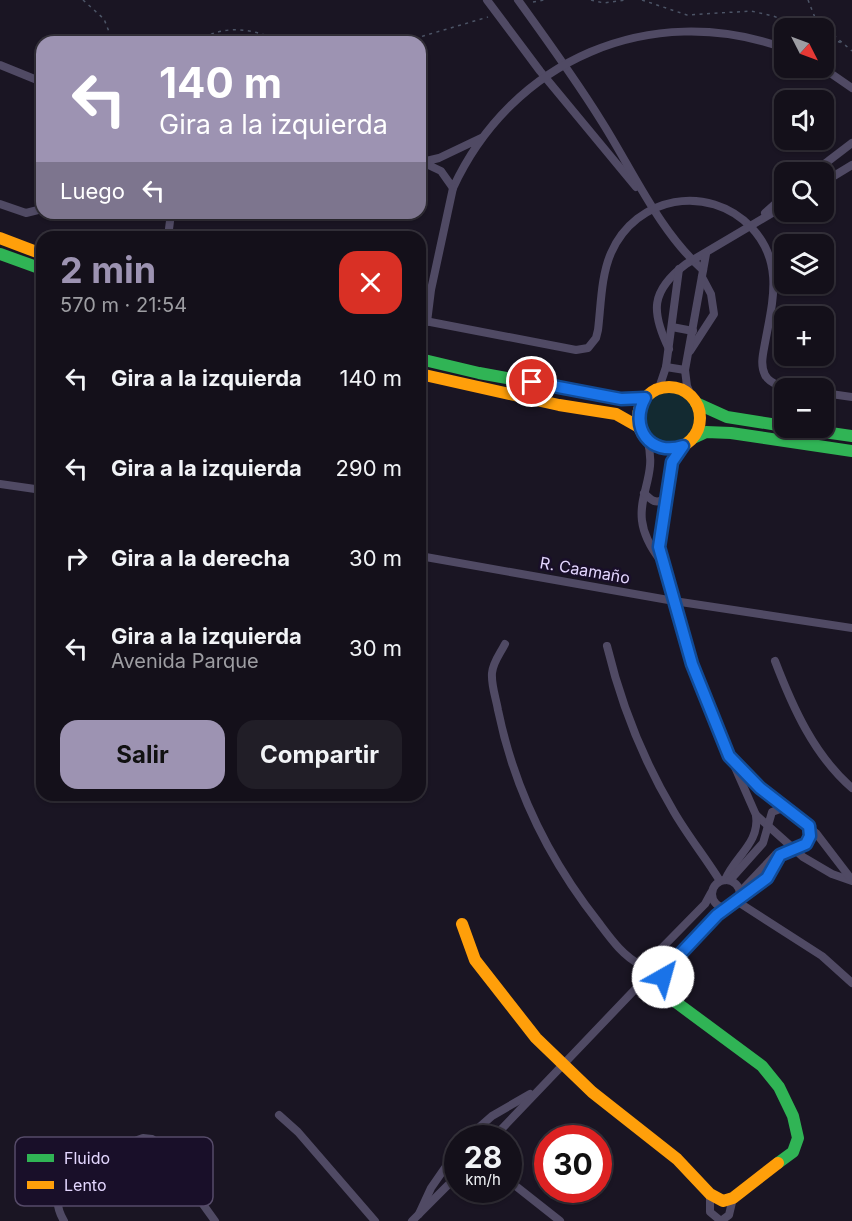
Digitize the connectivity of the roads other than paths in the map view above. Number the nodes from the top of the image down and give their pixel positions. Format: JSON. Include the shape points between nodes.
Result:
{"nodes":[{"id":1,"x":487,"y":0,"type":"edge"},
{"id":2,"x":520,"y":3,"type":"edge"},
{"id":3,"x":774,"y":44,"type":"edge"},
{"id":4,"x":564,"y":63,"type":"junction"},
{"id":5,"x":0,"y":65,"type":"edge"},
{"id":6,"x":543,"y":75,"type":"junction"},
{"id":7,"x":834,"y":75,"type":"edge"},
{"id":8,"x":36,"y":80,"type":"edge"},
{"id":9,"x":852,"y":88,"type":"edge"},
{"id":10,"x":481,"y":138,"type":"junction"},
{"id":11,"x":852,"y":143,"type":"edge"},
{"id":12,"x":426,"y":161,"type":"edge"},
{"id":13,"x":827,"y":162,"type":"edge"},
{"id":14,"x":426,"y":164,"type":"edge"},
{"id":15,"x":852,"y":165,"type":"edge"},
{"id":16,"x":834,"y":176,"type":"edge"},
{"id":17,"x":453,"y":188,"type":"junction"},
{"id":18,"x":0,"y":204,"type":"edge"},
{"id":19,"x":774,"y":205,"type":"edge"},
{"id":20,"x":654,"y":208,"type":"junction"},
{"id":21,"x":36,"y":210,"type":"edge"},
{"id":22,"x":774,"y":212,"type":"edge"},
{"id":23,"x":750,"y":227,"type":"junction"},
{"id":24,"x":0,"y":238,"type":"edge"},
{"id":25,"x":36,"y":252,"type":"edge"},
{"id":26,"x":0,"y":254,"type":"edge"},
{"id":27,"x":706,"y":254,"type":"junction"},
{"id":28,"x":692,"y":260,"type":"junction"},
{"id":29,"x":36,"y":267,"type":"edge"},
{"id":30,"x":679,"y":269,"type":"junction"},
{"id":31,"x":703,"y":274,"type":"junction"},
{"id":32,"x":426,"y":312,"type":"edge"},
{"id":33,"x":426,"y":321,"type":"edge"},
{"id":34,"x":672,"y":327,"type":"junction"},
{"id":35,"x":693,"y":331,"type":"junction"},
{"id":36,"x":669,"y":349,"type":"junction"},
{"id":37,"x":688,"y":353,"type":"junction"},
{"id":38,"x":426,"y":360,"type":"edge"},
{"id":39,"x":666,"y":367,"type":"junction"},
{"id":40,"x":685,"y":370,"type":"junction"},
{"id":41,"x":426,"y":375,"type":"edge"},
{"id":42,"x":774,"y":383,"type":"edge"},
{"id":43,"x":659,"y":388,"type":"junction"},
{"id":44,"x":834,"y":394,"type":"edge"},
{"id":45,"x":852,"y":397,"type":"edge"},
{"id":46,"x":645,"y":398,"type":"junction"},
{"id":47,"x":694,"y":400,"type":"junction"},
{"id":48,"x":774,"y":424,"type":"edge"},
{"id":49,"x":639,"y":427,"type":"junction"},
{"id":50,"x":834,"y":433,"type":"edge"},
{"id":51,"x":852,"y":436,"type":"edge"},
{"id":52,"x":646,"y":440,"type":"junction"},
{"id":53,"x":687,"y":442,"type":"junction"},
{"id":54,"x":852,"y":451,"type":"edge"},
{"id":55,"x":0,"y":484,"type":"edge"},
{"id":56,"x":36,"y":489,"type":"edge"},
{"id":57,"x":644,"y":493,"type":"junction"},
{"id":58,"x":666,"y":499,"type":"junction"},
{"id":59,"x":426,"y":557,"type":"edge"},
{"id":60,"x":661,"y":562,"type":"junction"},
{"id":61,"x":674,"y":601,"type":"junction"},
{"id":62,"x":852,"y":628,"type":"edge"},
{"id":63,"x":505,"y":644,"type":"dead end"},
{"id":64,"x":607,"y":646,"type":"dead end"},
{"id":65,"x":776,"y":662,"type":"dead end"},
{"id":66,"x":729,"y":756,"type":"junction"},
{"id":67,"x":852,"y":788,"type":"edge"},
{"id":68,"x":790,"y":810,"type":"junction"},
{"id":69,"x":756,"y":815,"type":"junction"},
{"id":70,"x":809,"y":826,"type":"junction"},
{"id":71,"x":768,"y":829,"type":"junction"},
{"id":72,"x":791,"y":848,"type":"junction"},
{"id":73,"x":759,"y":849,"type":"junction"},
{"id":74,"x":771,"y":859,"type":"junction"},
{"id":75,"x":725,"y":880,"type":"junction"},
{"id":76,"x":852,"y":881,"type":"edge"},
{"id":77,"x":711,"y":894,"type":"junction"},
{"id":78,"x":739,"y":897,"type":"junction"},
{"id":79,"x":729,"y":908,"type":"junction"},
{"id":80,"x":462,"y":924,"type":"dead end"},
{"id":81,"x":651,"y":959,"type":"junction"},
{"id":82,"x":641,"y":965,"type":"junction"},
{"id":83,"x":661,"y":978,"type":"junction"},
{"id":84,"x":643,"y":981,"type":"junction"},
{"id":85,"x":852,"y":983,"type":"edge"},
{"id":86,"x":562,"y":1064,"type":"junction"},
{"id":87,"x":536,"y":1092,"type":"junction"},
{"id":88,"x":279,"y":1115,"type":"dead end"},
{"id":89,"x":487,"y":1120,"type":"junction"},
{"id":90,"x":481,"y":1125,"type":"edge"},
{"id":91,"x":490,"y":1125,"type":"edge"},
{"id":92,"x":505,"y":1125,"type":"edge"},
{"id":93,"x":444,"y":1167,"type":"edge"},
{"id":94,"x":444,"y":1188,"type":"edge"},
{"id":95,"x":522,"y":1191,"type":"edge"},
{"id":96,"x":710,"y":1194,"type":"junction"},
{"id":97,"x":733,"y":1198,"type":"junction"},
{"id":98,"x":59,"y":1206,"type":"edge"},
{"id":99,"x":204,"y":1206,"type":"edge"},
{"id":100,"x":419,"y":1214,"type":"junction"},
{"id":101,"x":64,"y":1221,"type":"edge"},
{"id":102,"x":215,"y":1221,"type":"edge"},
{"id":103,"x":375,"y":1221,"type":"edge"},
{"id":104,"x":412,"y":1221,"type":"edge"},
{"id":105,"x":560,"y":1221,"type":"edge"}],
"edges":[{"from":1,"to":6,"type":"street"},
{"from":2,"to":4,"type":"street"},
{"from":3,"to":4,"type":"street","via":[[716,30],[673,30],[610,40]]},
{"from":4,"to":6,"type":"street"},
{"from":4,"to":20,"type":"street"},
{"from":5,"to":8,"type":"street"},
{"from":6,"to":10,"type":"street","via":[[515,99]]},
{"from":6,"to":20,"type":"street"},
{"from":7,"to":9,"type":"street"},
{"from":10,"to":12,"type":"street"},
{"from":10,"to":17,"type":"street"},
{"from":11,"to":13,"type":"street"},
{"from":14,"to":17,"type":"street","via":[[441,171]]},
{"from":15,"to":16,"type":"street"},
{"from":17,"to":32,"type":"street"},
{"from":18,"to":21,"type":"street","via":[[26,213]]},
{"from":19,"to":23,"type":"street"},
{"from":20,"to":23,"type":"street","via":[[682,200],[707,201],[729,209]]},
{"from":20,"to":28,"type":"street"},
{"from":20,"to":33,"type":"street","via":[[634,221],[612,252],[606,265],[598,330],[588,348],[576,350]]},
{"from":22,"to":23,"type":"street"},
{"from":23,"to":27,"type":"street"},
{"from":23,"to":42,"type":"street","via":[[765,244],[772,264],[772,305],[762,359],[764,372]]},
{"from":24,"to":25,"type":"street"},
{"from":26,"to":29,"type":"street"},
{"from":27,"to":28,"type":"street"},
{"from":27,"to":31,"type":"street"},
{"from":28,"to":30,"type":"street"},
{"from":28,"to":31,"type":"street"},
{"from":30,"to":34,"type":"street"},
{"from":30,"to":36,"type":"street","via":[[665,285],[655,309]]},
{"from":31,"to":35,"type":"street"},
{"from":31,"to":37,"type":"street","via":[[714,318]]},
{"from":34,"to":35,"type":"street"},
{"from":34,"to":36,"type":"street"},
{"from":35,"to":37,"type":"street"},
{"from":36,"to":39,"type":"street"},
{"from":37,"to":40,"type":"street"},
{"from":38,"to":46,"type":"street","via":[[621,399]]},
{"from":39,"to":40,"type":"street"},
{"from":39,"to":43,"type":"street"},
{"from":40,"to":47,"type":"street"},
{"from":41,"to":49,"type":"street","via":[[616,414]]},
{"from":43,"to":46,"type":"street"},
{"from":43,"to":47,"type":"street","via":[[676,388]]},
{"from":44,"to":45,"type":"street"},
{"from":46,"to":49,"type":"street","via":[[638,417]]},
{"from":47,"to":48,"type":"street","via":[[717,414]]},
{"from":47,"to":53,"type":"street","via":[[700,422]]},
{"from":49,"to":52,"type":"street"},
{"from":50,"to":51,"type":"street"},
{"from":52,"to":53,"type":"street","via":[[664,448]]},
{"from":52,"to":57,"type":"street","via":[[649,459]]},
{"from":53,"to":54,"type":"street","via":[[716,431]]},
{"from":53,"to":58,"type":"street","via":[[672,462]]},
{"from":55,"to":56,"type":"street"},
{"from":57,"to":58,"type":"street","via":[[658,503]]},
{"from":57,"to":60,"type":"street","via":[[641,526]]},
{"from":58,"to":60,"type":"street","via":[[659,547]]},
{"from":59,"to":61,"type":"street","name":"R. Caamaño"},
{"from":60,"to":61,"type":"street"},
{"from":61,"to":62,"type":"street","name":"R. Caamaño"},
{"from":61,"to":66,"type":"street","via":[[692,664]]},
{"from":63,"to":82,"type":"street","via":[[496,659],[492,683],[504,738],[523,793],[552,854],[577,894],[627,956]]},
{"from":64,"to":75,"type":"street","via":[[617,688],[647,761],[674,812]]},
{"from":65,"to":67,"type":"street","via":[[789,698],[810,737]]},
{"from":66,"to":68,"type":"street","via":[[760,788]]},
{"from":66,"to":69,"type":"street"},
{"from":68,"to":70,"type":"street"},
{"from":68,"to":71,"type":"street","via":[[772,812]]},
{"from":69,"to":71,"type":"street"},
{"from":69,"to":75,"type":"street","via":[[754,838]]},
{"from":70,"to":72,"type":"street","via":[[806,844]]},
{"from":70,"to":76,"type":"street"},
{"from":71,"to":72,"type":"street"},
{"from":71,"to":73,"type":"street"},
{"from":72,"to":74,"type":"street"},
{"from":72,"to":76,"type":"street","via":[[823,869]]},
{"from":72,"to":78,"type":"street","via":[[780,855],[767,878]]},
{"from":73,"to":74,"type":"street"},
{"from":73,"to":75,"type":"street"},
{"from":74,"to":78,"type":"street"},
{"from":75,"to":77,"type":"street","via":[[714,886]]},
{"from":75,"to":78,"type":"street","via":[[737,885]]},
{"from":77,"to":79,"type":"street","via":[[717,905]]},
{"from":77,"to":81,"type":"street"},
{"from":78,"to":79,"type":"street"},
{"from":78,"to":85,"type":"street","via":[[822,956]]},
{"from":79,"to":83,"type":"street","via":[[717,915]]},
{"from":80,"to":86,"type":"street","via":[[475,960],[519,1019]]},
{"from":81,"to":82,"type":"street"},
{"from":81,"to":83,"type":"street","via":[[661,964]]},
{"from":82,"to":84,"type":"street"},
{"from":83,"to":84,"type":"street","via":[[651,984]]},
{"from":83,"to":97,"type":"street","via":[[671,998],[762,1066],[793,1116],[798,1138],[793,1152]]},
{"from":84,"to":86,"type":"street"},
{"from":86,"to":87,"type":"street"},
{"from":86,"to":96,"type":"street","via":[[670,1153]]},
{"from":87,"to":89,"type":"street","via":[[507,1105]]},
{"from":87,"to":92,"type":"street"},
{"from":88,"to":103,"type":"street"},
{"from":89,"to":90,"type":"street"},
{"from":89,"to":91,"type":"street"},
{"from":93,"to":100,"type":"street"},
{"from":94,"to":100,"type":"street"},
{"from":95,"to":105,"type":"street"},
{"from":96,"to":97,"type":"street","via":[[723,1201]]},
{"from":96,"to":97,"type":"street","via":[[710,1212],[722,1221],[729,1215]]},
{"from":98,"to":101,"type":"street"},
{"from":99,"to":102,"type":"street"},
{"from":100,"to":104,"type":"street"}]}
